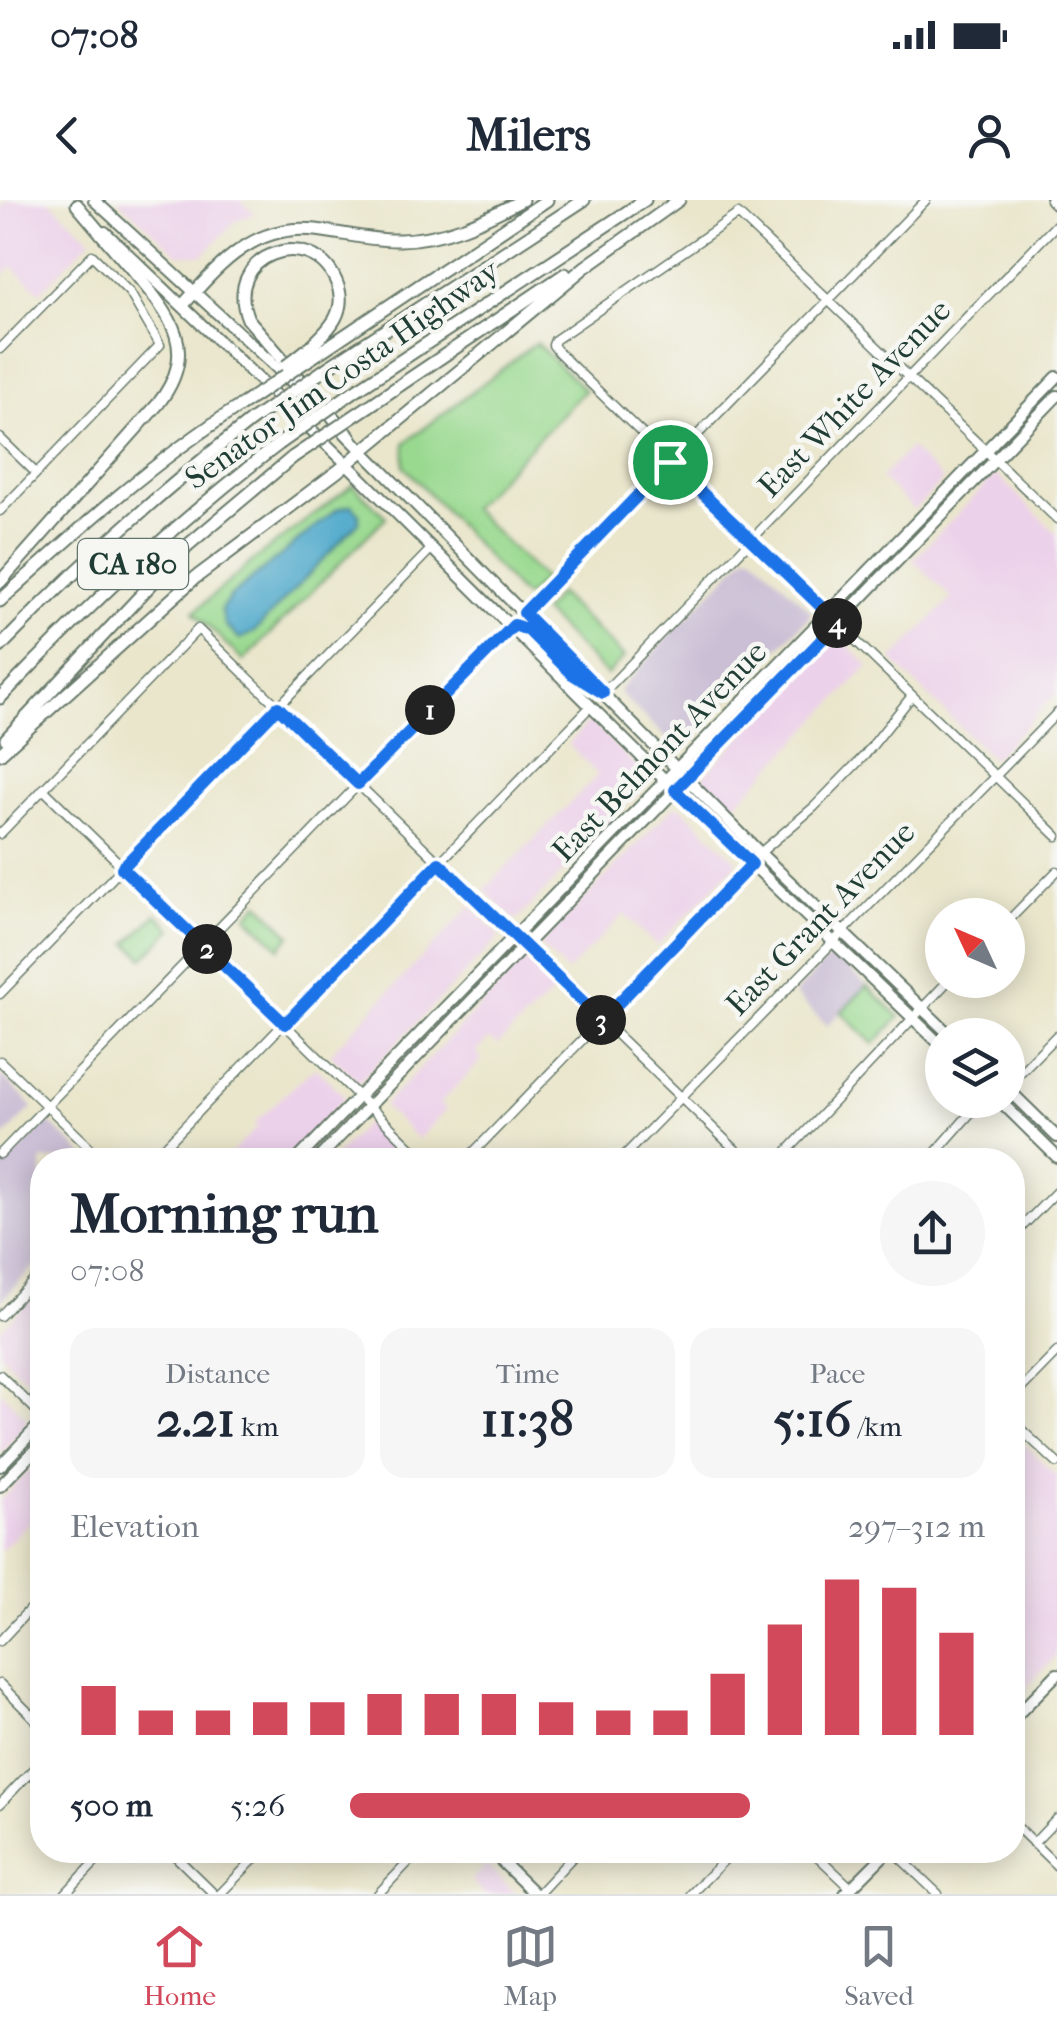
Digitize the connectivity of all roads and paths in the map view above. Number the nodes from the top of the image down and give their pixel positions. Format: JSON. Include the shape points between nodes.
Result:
{"nodes":[{"id":1,"x":94,"y":200,"type":"edge"},
{"id":2,"x":522,"y":200,"type":"edge"},
{"id":3,"x":547,"y":200,"type":"edge"},
{"id":4,"x":584,"y":200,"type":"edge"},
{"id":5,"x":645,"y":200,"type":"edge"},
{"id":6,"x":678,"y":200,"type":"edge"},
{"id":7,"x":926,"y":200,"type":"edge"},
{"id":8,"x":1050,"y":200,"type":"edge"},
{"id":9,"x":74,"y":203,"type":"edge"},
{"id":10,"x":1057,"y":207,"type":"edge"},
{"id":11,"x":1057,"y":224,"type":"edge"},
{"id":12,"x":629,"y":234,"type":"junction"},
{"id":13,"x":196,"y":290,"type":"junction"},
{"id":14,"x":828,"y":301,"type":"junction"},
{"id":15,"x":183,"y":305,"type":"junction"},
{"id":16,"x":0,"y":349,"type":"edge"},
{"id":17,"x":313,"y":350,"type":"junction"},
{"id":18,"x":1057,"y":376,"type":"edge"},
{"id":19,"x":908,"y":378,"type":"junction"},
{"id":20,"x":1057,"y":396,"type":"edge"},
{"id":21,"x":0,"y":438,"type":"edge"},
{"id":22,"x":350,"y":438,"type":"junction"},
{"id":23,"x":363,"y":450,"type":"junction"},
{"id":24,"x":986,"y":450,"type":"junction"},
{"id":25,"x":996,"y":460,"type":"junction"},
{"id":26,"x":670,"y":462,"type":"junction"},
{"id":27,"x":346,"y":464,"type":"junction"},
{"id":28,"x":36,"y":473,"type":"junction"},
{"id":29,"x":0,"y":511,"type":"edge"},
{"id":30,"x":1057,"y":520,"type":"edge"},
{"id":31,"x":751,"y":540,"type":"junction"},
{"id":32,"x":432,"y":548,"type":"junction"},
{"id":33,"x":0,"y":582,"type":"edge"},
{"id":34,"x":0,"y":601,"type":"edge"},
{"id":35,"x":524,"y":613,"type":"junction"},
{"id":36,"x":828,"y":613,"type":"junction"},
{"id":37,"x":838,"y":623,"type":"junction"},
{"id":38,"x":511,"y":627,"type":"junction"},
{"id":39,"x":0,"y":647,"type":"edge"},
{"id":40,"x":603,"y":693,"type":"junction"},
{"id":41,"x":911,"y":697,"type":"junction"},
{"id":42,"x":0,"y":698,"type":"edge"},
{"id":43,"x":278,"y":707,"type":"junction"},
{"id":44,"x":590,"y":707,"type":"junction"},
{"id":45,"x":1057,"y":713,"type":"edge"},
{"id":46,"x":0,"y":750,"type":"edge"},
{"id":47,"x":677,"y":768,"type":"junction"},
{"id":48,"x":995,"y":777,"type":"junction"},
{"id":49,"x":686,"y":778,"type":"junction"},
{"id":50,"x":665,"y":780,"type":"junction"},
{"id":51,"x":358,"y":784,"type":"junction"},
{"id":52,"x":43,"y":790,"type":"junction"},
{"id":53,"x":675,"y":790,"type":"junction"},
{"id":54,"x":0,"y":834,"type":"edge"},
{"id":55,"x":1057,"y":836,"type":"edge"},
{"id":56,"x":760,"y":853,"type":"junction"},
{"id":57,"x":439,"y":863,"type":"junction"},
{"id":58,"x":752,"y":864,"type":"junction"},
{"id":59,"x":122,"y":868,"type":"junction"},
{"id":60,"x":1057,"y":871,"type":"edge"},
{"id":61,"x":1025,"y":904,"type":"edge"},
{"id":62,"x":841,"y":930,"type":"junction"},
{"id":63,"x":514,"y":936,"type":"junction"},
{"id":64,"x":832,"y":940,"type":"junction"},
{"id":65,"x":202,"y":945,"type":"junction"},
{"id":66,"x":524,"y":946,"type":"junction"},
{"id":67,"x":0,"y":994,"type":"edge"},
{"id":68,"x":932,"y":998,"type":"edge"},
{"id":69,"x":922,"y":1008,"type":"junction"},
{"id":70,"x":912,"y":1018,"type":"junction"},
{"id":71,"x":932,"y":1018,"type":"edge"},
{"id":72,"x":602,"y":1020,"type":"junction"},
{"id":73,"x":285,"y":1024,"type":"junction"},
{"id":74,"x":925,"y":1030,"type":"edge"},
{"id":75,"x":1057,"y":1035,"type":"edge"},
{"id":76,"x":0,"y":1061,"type":"edge"},
{"id":77,"x":1025,"y":1069,"type":"edge"},
{"id":78,"x":358,"y":1097,"type":"junction"},
{"id":79,"x":680,"y":1098,"type":"junction"},
{"id":80,"x":1025,"y":1104,"type":"edge"},
{"id":81,"x":47,"y":1106,"type":"junction"},
{"id":82,"x":368,"y":1107,"type":"junction"},
{"id":83,"x":966,"y":1118,"type":"edge"},
{"id":84,"x":1017,"y":1118,"type":"edge"},
{"id":85,"x":1057,"y":1137,"type":"edge"},
{"id":86,"x":91,"y":1148,"type":"edge"},
{"id":87,"x":164,"y":1148,"type":"edge"},
{"id":88,"x":309,"y":1148,"type":"edge"},
{"id":89,"x":328,"y":1148,"type":"edge"},
{"id":90,"x":411,"y":1148,"type":"edge"},
{"id":91,"x":478,"y":1148,"type":"edge"},
{"id":92,"x":632,"y":1148,"type":"edge"},
{"id":93,"x":733,"y":1148,"type":"edge"},
{"id":94,"x":790,"y":1148,"type":"edge"},
{"id":95,"x":940,"y":1148,"type":"edge"},
{"id":96,"x":0,"y":1154,"type":"edge"},
{"id":97,"x":1057,"y":1157,"type":"edge"},
{"id":98,"x":1057,"y":1191,"type":"edge"},
{"id":99,"x":1025,"y":1224,"type":"edge"},
{"id":100,"x":30,"y":1285,"type":"edge"},
{"id":101,"x":0,"y":1316,"type":"edge"},
{"id":102,"x":1057,"y":1352,"type":"edge"},
{"id":103,"x":0,"y":1375,"type":"edge"},
{"id":104,"x":1025,"y":1385,"type":"edge"},
{"id":105,"x":30,"y":1406,"type":"edge"},
{"id":106,"x":30,"y":1432,"type":"edge"},
{"id":107,"x":1025,"y":1433,"type":"edge"},
{"id":108,"x":30,"y":1455,"type":"edge"},
{"id":109,"x":1057,"y":1463,"type":"edge"},
{"id":110,"x":0,"y":1466,"type":"edge"},
{"id":111,"x":0,"y":1486,"type":"edge"},
{"id":112,"x":30,"y":1609,"type":"edge"},
{"id":113,"x":0,"y":1641,"type":"edge"},
{"id":114,"x":1057,"y":1674,"type":"edge"},
{"id":115,"x":0,"y":1684,"type":"edge"},
{"id":116,"x":1025,"y":1707,"type":"edge"},
{"id":117,"x":30,"y":1714,"type":"edge"},
{"id":118,"x":30,"y":1773,"type":"edge"},
{"id":119,"x":0,"y":1804,"type":"edge"},
{"id":120,"x":1057,"y":1819,"type":"edge"},
{"id":121,"x":1025,"y":1834,"type":"edge"},
{"id":122,"x":1034,"y":1843,"type":"junction"},
{"id":123,"x":95,"y":1863,"type":"edge"},
{"id":124,"x":182,"y":1863,"type":"edge"},
{"id":125,"x":249,"y":1863,"type":"edge"},
{"id":126,"x":408,"y":1863,"type":"edge"},
{"id":127,"x":504,"y":1863,"type":"edge"},
{"id":128,"x":567,"y":1863,"type":"edge"},
{"id":129,"x":722,"y":1863,"type":"edge"},
{"id":130,"x":823,"y":1863,"type":"edge"},
{"id":131,"x":877,"y":1863,"type":"edge"},
{"id":132,"x":904,"y":1863,"type":"edge"},
{"id":133,"x":1057,"y":1866,"type":"edge"},
{"id":134,"x":205,"y":1886,"type":"junction"},
{"id":135,"x":848,"y":1891,"type":"edge"},
{"id":136,"x":65,"y":1894,"type":"edge"},
{"id":137,"x":197,"y":1894,"type":"edge"},
{"id":138,"x":217,"y":1894,"type":"edge"},
{"id":139,"x":378,"y":1894,"type":"edge"},
{"id":140,"x":536,"y":1894,"type":"edge"},
{"id":141,"x":692,"y":1894,"type":"edge"},
{"id":142,"x":938,"y":1894,"type":"edge"}],
"edges":[{"from":1,"to":13,"type":"main road"},
{"from":2,"to":13,"type":"highway","via":[[464,228],[422,238],[277,232],[236,251]]},
{"from":3,"to":17,"type":"highway"},
{"from":4,"to":39,"type":"highway","name":"Senator Jim Costa Highway","number":"CA 180","bridge":true,"via":[[252,420],[116,532]]},
{"from":5,"to":42,"type":"highway","name":"Senator Jim Costa Highway","number":"CA 180","bridge":true,"via":[[221,488],[134,563]]},
{"from":6,"to":12,"type":"highway"},
{"from":7,"to":14,"type":"street"},
{"from":8,"to":10,"type":"street"},
{"from":9,"to":15,"type":"main road"},
{"from":9,"to":33,"type":"highway","via":[[165,308],[179,343],[178,364],[158,404]]},
{"from":11,"to":19,"type":"street","name":"East White Avenue"},
{"from":12,"to":23,"type":"highway"},
{"from":12,"to":46,"type":"highway","bridge":true,"via":[[292,458],[188,544]]},
{"from":13,"to":15,"type":"highway"},
{"from":13,"to":22,"type":"main road"},
{"from":14,"to":19,"type":"street"},
{"from":14,"to":26,"type":"street"},
{"from":14,"to":26,"type":"street","via":[[738,214],[558,336],[553,345]]},
{"from":15,"to":27,"type":"main road"},
{"from":16,"to":28,"type":"street","via":[[92,254],[130,293],[160,344]]},
{"from":17,"to":22,"type":"highway","via":[[339,312],[334,276],[306,253],[267,256],[244,285],[248,319]]},
{"from":17,"to":34,"type":"highway","bridge":true,"via":[[191,437]]},
{"from":18,"to":24,"type":"main road","name":"East Belmont Avenue"},
{"from":19,"to":24,"type":"street"},
{"from":19,"to":31,"type":"street","name":"East White Avenue"},
{"from":20,"to":25,"type":"main road","name":"East Belmont Avenue"},
{"from":21,"to":28,"type":"street"},
{"from":22,"to":23,"type":"main road"},
{"from":23,"to":27,"type":"highway"},
{"from":23,"to":35,"type":"main road"},
{"from":24,"to":25,"type":"street"},
{"from":24,"to":36,"type":"main road","name":"East Belmont Avenue"},
{"from":25,"to":30,"type":"street"},
{"from":25,"to":37,"type":"main road","name":"East Belmont Avenue"},
{"from":26,"to":31,"type":"street"},
{"from":26,"to":35,"type":"street"},
{"from":27,"to":32,"type":"main road"},
{"from":27,"to":46,"type":"highway","via":[[194,578]]},
{"from":28,"to":29,"type":"street"},
{"from":31,"to":36,"type":"street"},
{"from":31,"to":40,"type":"street","name":"East White Avenue"},
{"from":32,"to":38,"type":"main road"},
{"from":32,"to":43,"type":"street"},
{"from":35,"to":40,"type":"main road"},
{"from":36,"to":37,"type":"street"},
{"from":36,"to":47,"type":"main road","name":"East Belmont Avenue"},
{"from":37,"to":41,"type":"street"},
{"from":37,"to":49,"type":"main road","name":"East Belmont Avenue"},
{"from":38,"to":40,"type":"main road","via":[[528,630],[572,674]]},
{"from":38,"to":44,"type":"main road"},
{"from":38,"to":51,"type":"street"},
{"from":40,"to":47,"type":"main road"},
{"from":41,"to":48,"type":"street"},
{"from":41,"to":56,"type":"street","via":[[852,769]]},
{"from":43,"to":51,"type":"street"},
{"from":43,"to":52,"type":"street","via":[[198,630]]},
{"from":43,"to":59,"type":"street"},
{"from":44,"to":50,"type":"main road"},
{"from":44,"to":57,"type":"street"},
{"from":45,"to":48,"type":"street","name":"East Grant Avenue"},
{"from":47,"to":49,"type":"main road"},
{"from":47,"to":50,"type":"main road","name":"East Belmont Avenue"},
{"from":48,"to":55,"type":"street"},
{"from":48,"to":62,"type":"street","name":"East Grant Avenue"},
{"from":49,"to":53,"type":"main road","name":"East Belmont Avenue"},
{"from":49,"to":56,"type":"main road"},
{"from":50,"to":53,"type":"main road"},
{"from":50,"to":63,"type":"main road","name":"East Belmont Avenue"},
{"from":51,"to":57,"type":"street"},
{"from":51,"to":65,"type":"street"},
{"from":52,"to":54,"type":"street"},
{"from":52,"to":59,"type":"street"},
{"from":53,"to":58,"type":"main road"},
{"from":53,"to":66,"type":"main road","name":"East Belmont Avenue"},
{"from":56,"to":62,"type":"main road"},
{"from":57,"to":63,"type":"street"},
{"from":57,"to":73,"type":"street"},
{"from":58,"to":64,"type":"main road"},
{"from":58,"to":72,"type":"street"},
{"from":59,"to":65,"type":"street"},
{"from":59,"to":67,"type":"street"},
{"from":60,"to":61,"type":"street"},
{"from":62,"to":64,"type":"street","name":"East Grant Avenue"},
{"from":62,"to":69,"type":"main road"},
{"from":63,"to":66,"type":"street"},
{"from":63,"to":78,"type":"main road","name":"East Belmont Avenue"},
{"from":64,"to":70,"type":"main road"},
{"from":64,"to":79,"type":"street","name":"East Grant Avenue"},
{"from":65,"to":73,"type":"street"},
{"from":65,"to":81,"type":"street"},
{"from":66,"to":72,"type":"street"},
{"from":66,"to":82,"type":"main road","name":"East Belmont Avenue"},
{"from":68,"to":69,"type":"street"},
{"from":69,"to":70,"type":"street"},
{"from":69,"to":71,"type":"main road"},
{"from":70,"to":74,"type":"main road"},
{"from":70,"to":94,"type":"street"},
{"from":72,"to":79,"type":"street"},
{"from":72,"to":91,"type":"street"},
{"from":73,"to":78,"type":"street"},
{"from":73,"to":87,"type":"street"},
{"from":75,"to":77,"type":"street"},
{"from":76,"to":81,"type":"street"},
{"from":78,"to":82,"type":"street"},
{"from":78,"to":88,"type":"main road","name":"East Belmont Avenue"},
{"from":79,"to":92,"type":"street","name":"East Grant Avenue"},
{"from":79,"to":93,"type":"street"},
{"from":80,"to":85,"type":"main road"},
{"from":81,"to":86,"type":"street"},
{"from":81,"to":96,"type":"street"},
{"from":82,"to":89,"type":"main road","name":"East Belmont Avenue"},
{"from":82,"to":90,"type":"street"},
{"from":83,"to":95,"type":"street"},
{"from":84,"to":97,"type":"main road"},
{"from":98,"to":99,"type":"street"},
{"from":100,"to":101,"type":"street"},
{"from":102,"to":104,"type":"street"},
{"from":103,"to":105,"type":"street"},
{"from":106,"to":110,"type":"main road"},
{"from":107,"to":109,"type":"street"},
{"from":108,"to":111,"type":"main road"},
{"from":112,"to":113,"type":"street"},
{"from":114,"to":116,"type":"main road"},
{"from":115,"to":117,"type":"street"},
{"from":118,"to":119,"type":"street"},
{"from":120,"to":122,"type":"street"},
{"from":121,"to":122,"type":"street"},
{"from":122,"to":133,"type":"street"},
{"from":123,"to":136,"type":"street"},
{"from":124,"to":134,"type":"street"},
{"from":125,"to":138,"type":"street"},
{"from":126,"to":139,"type":"street"},
{"from":127,"to":140,"type":"main road"},
{"from":128,"to":140,"type":"street"},
{"from":129,"to":141,"type":"street"},
{"from":130,"to":135,"type":"street"},
{"from":131,"to":135,"type":"main road"},
{"from":132,"to":142,"type":"street"},
{"from":134,"to":137,"type":"street"},
{"from":134,"to":138,"type":"street"}]}
